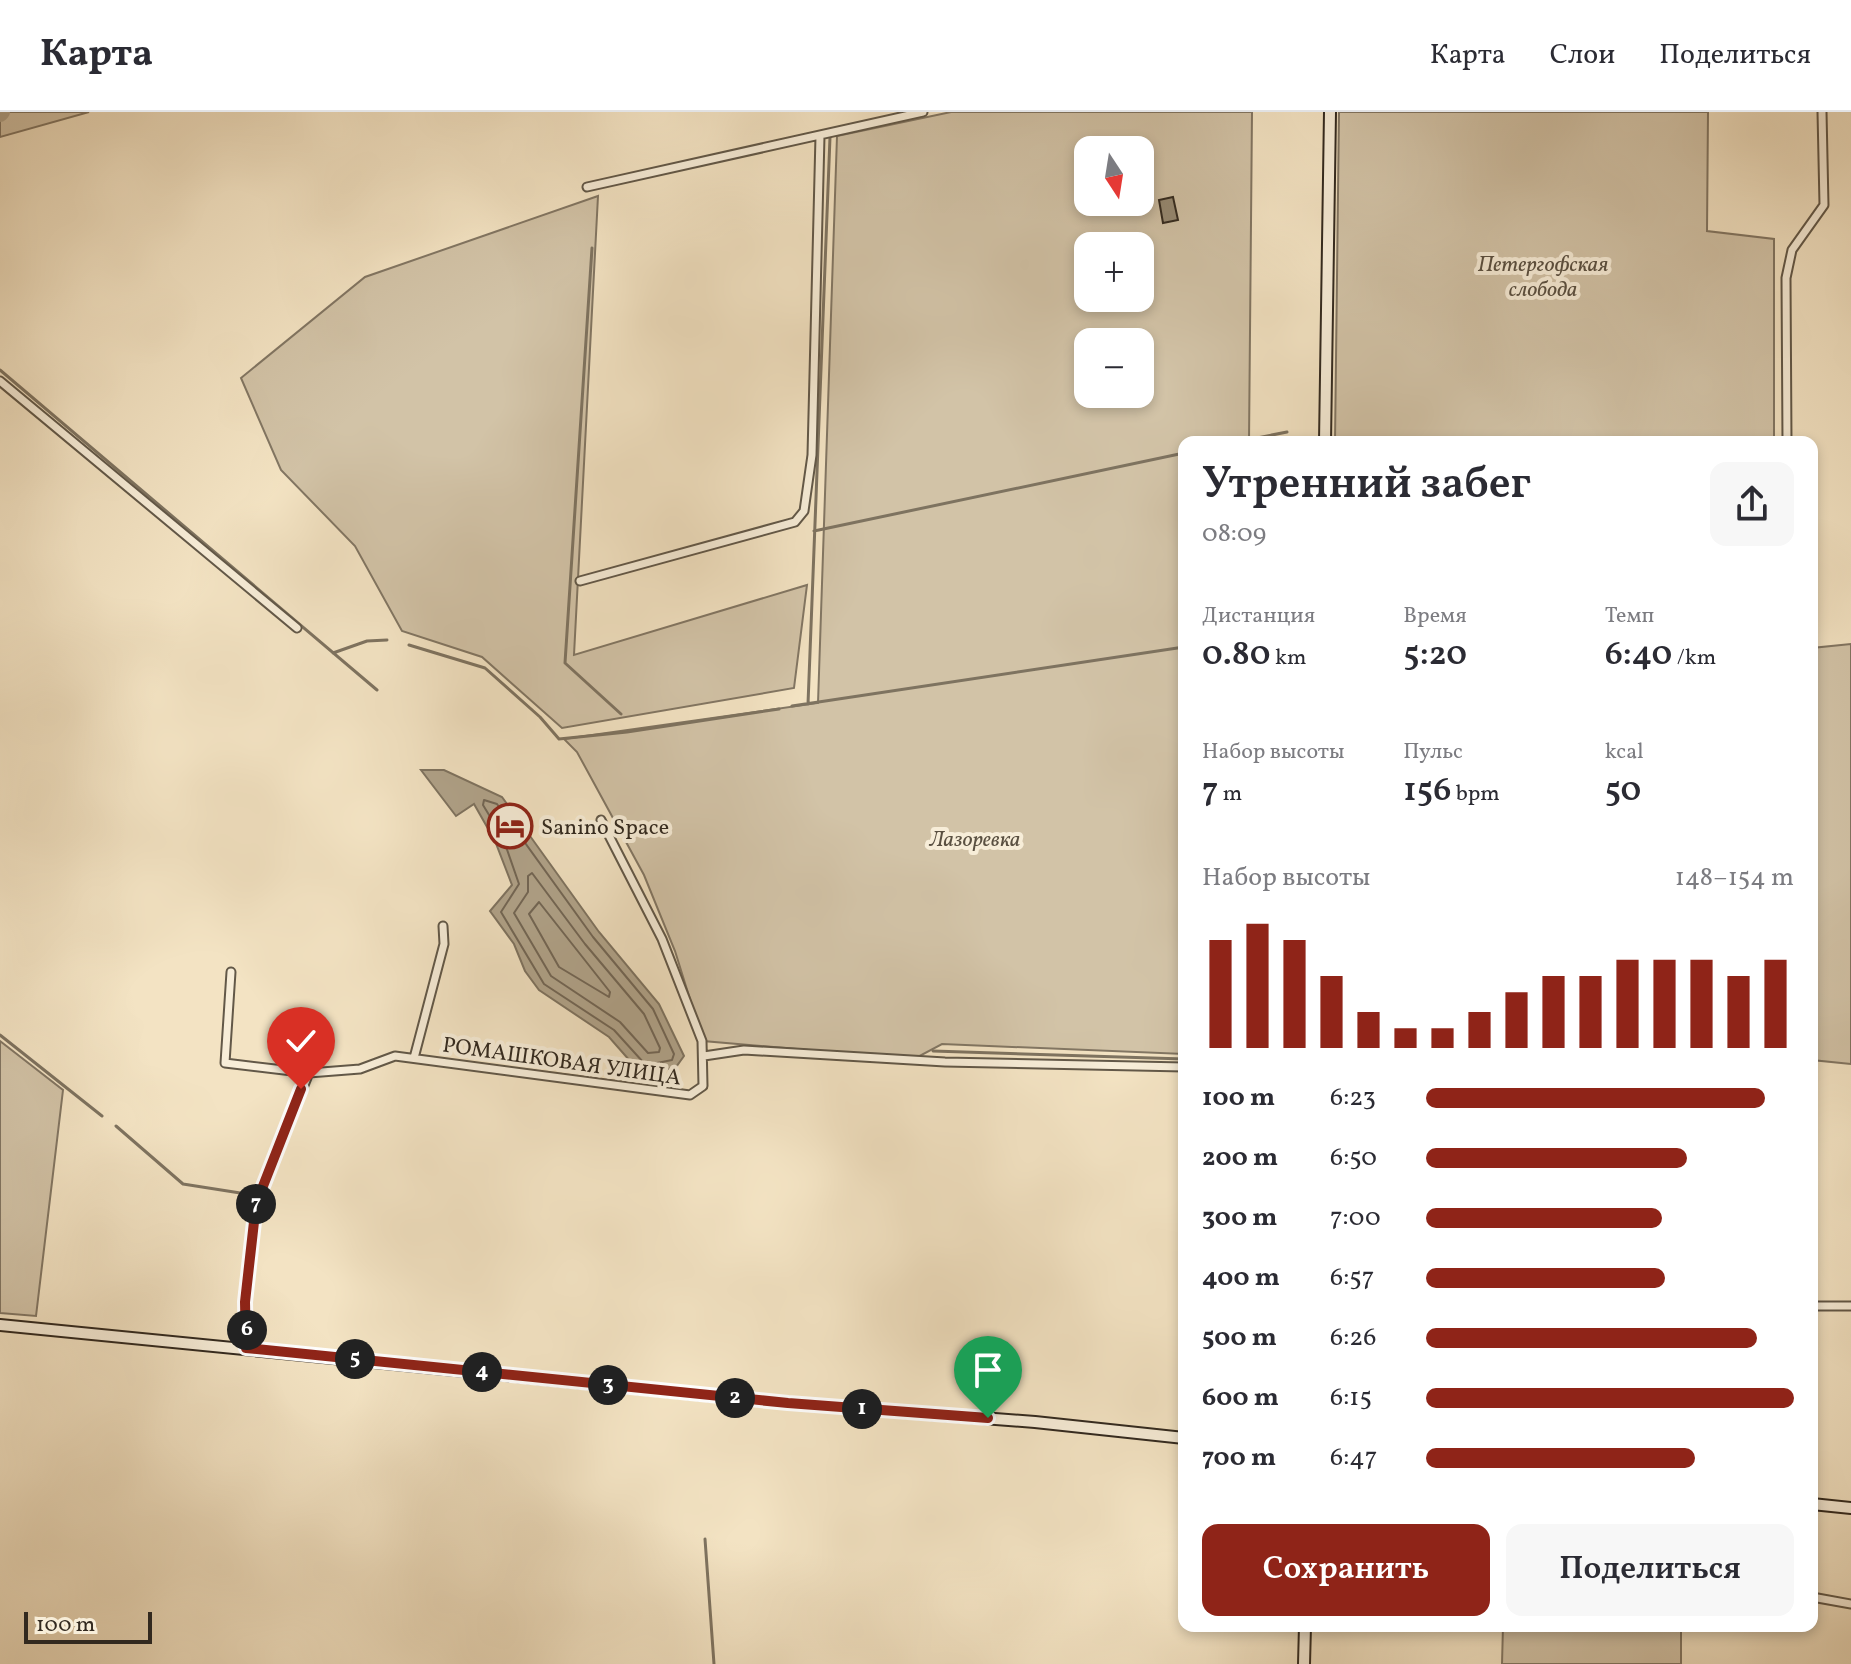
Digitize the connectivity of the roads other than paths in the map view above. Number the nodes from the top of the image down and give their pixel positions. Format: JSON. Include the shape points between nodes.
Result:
{"nodes":[{"id":1,"x":923,"y":112,"type":"edge"},
{"id":2,"x":1330,"y":112,"type":"edge"},
{"id":3,"x":1822,"y":112,"type":"edge"},
{"id":4,"x":820,"y":136,"type":"junction"},
{"id":5,"x":587,"y":187,"type":"dead end"},
{"id":6,"x":0,"y":381,"type":"edge"},
{"id":7,"x":1325,"y":436,"type":"edge"},
{"id":8,"x":1787,"y":436,"type":"edge"},
{"id":9,"x":580,"y":581,"type":"dead end"},
{"id":10,"x":297,"y":628,"type":"dead end"},
{"id":11,"x":601,"y":820,"type":"dead end"},
{"id":12,"x":443,"y":926,"type":"dead end"},
{"id":13,"x":231,"y":972,"type":"dead end"},
{"id":14,"x":704,"y":1056,"type":"junction"},
{"id":15,"x":414,"y":1058,"type":"junction"},
{"id":16,"x":1178,"y":1067,"type":"edge"},
{"id":17,"x":309,"y":1073,"type":"junction"},
{"id":18,"x":1818,"y":1306,"type":"edge"},
{"id":19,"x":1851,"y":1306,"type":"edge"},
{"id":20,"x":0,"y":1325,"type":"edge"},
{"id":21,"x":246,"y":1348,"type":"junction"},
{"id":22,"x":1178,"y":1437,"type":"edge"},
{"id":23,"x":1818,"y":1505,"type":"edge"},
{"id":24,"x":1851,"y":1508,"type":"edge"},
{"id":25,"x":1818,"y":1598,"type":"edge"},
{"id":26,"x":1851,"y":1604,"type":"edge"},
{"id":27,"x":1305,"y":1632,"type":"edge"},
{"id":28,"x":1304,"y":1664,"type":"edge"}],
"edges":[{"from":1,"to":4,"type":"street"},
{"from":2,"to":7,"type":"street"},
{"from":3,"to":8,"type":"street","via":[[1824,205],[1792,250],[1786,278]]},
{"from":4,"to":5,"type":"street"},
{"from":4,"to":9,"type":"street","via":[[812,455],[804,511],[795,522]]},
{"from":6,"to":10,"type":"street"},
{"from":11,"to":14,"type":"street","name":"РОМАШКОВАЯ УЛИЦА","via":[[662,939]]},
{"from":12,"to":15,"type":"street","name":"РОМАШКОВАЯ УЛИЦА","via":[[444,944]]},
{"from":13,"to":17,"type":"street","name":"РОМАШКОВАЯ УЛИЦА","via":[[225,1063]]},
{"from":14,"to":15,"type":"street","name":"РОМАШКОВАЯ УЛИЦА","via":[[703,1086],[690,1095]]},
{"from":14,"to":16,"type":"street","via":[[744,1050],[945,1062]]},
{"from":15,"to":17,"type":"street","name":"РОМАШКОВАЯ УЛИЦА","via":[[395,1056],[360,1069]]},
{"from":17,"to":21,"type":"street","via":[[256,1204],[245,1302]]},
{"from":18,"to":19,"type":"street"},
{"from":20,"to":21,"type":"street"},
{"from":21,"to":22,"type":"street"},
{"from":23,"to":24,"type":"street"},
{"from":25,"to":26,"type":"street"},
{"from":27,"to":28,"type":"street"}]}
